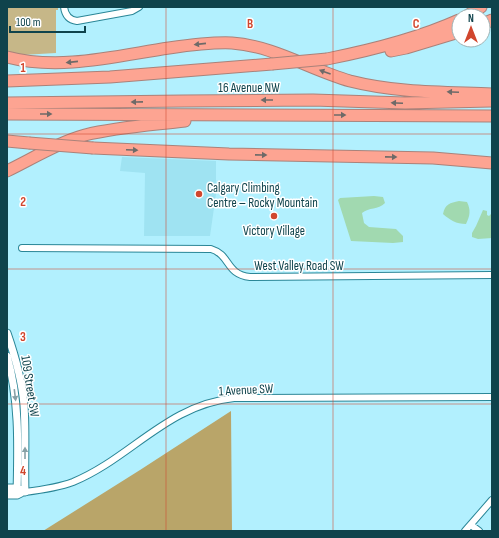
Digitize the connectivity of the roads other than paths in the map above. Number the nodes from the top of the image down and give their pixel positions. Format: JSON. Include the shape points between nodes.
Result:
{"nodes":[{"id":1,"x":64,"y":7,"type":"edge"},
{"id":2,"x":139,"y":7,"type":"edge"},
{"id":3,"x":451,"y":24,"type":"edge"},
{"id":4,"x":451,"y":34,"type":"edge"},
{"id":5,"x":7,"y":58,"type":"edge"},
{"id":6,"x":327,"y":59,"type":"junction"},
{"id":7,"x":7,"y":81,"type":"edge"},
{"id":8,"x":492,"y":94,"type":"edge"},
{"id":9,"x":492,"y":101,"type":"edge"},
{"id":10,"x":7,"y":103,"type":"edge"},
{"id":11,"x":7,"y":114,"type":"edge"},
{"id":12,"x":226,"y":115,"type":"junction"},
{"id":13,"x":492,"y":116,"type":"edge"},
{"id":14,"x":7,"y":141,"type":"edge"},
{"id":15,"x":490,"y":163,"type":"edge"},
{"id":16,"x":19,"y":165,"type":"junction"},
{"id":17,"x":7,"y":171,"type":"edge"},
{"id":18,"x":7,"y":174,"type":"edge"},
{"id":19,"x":22,"y":248,"type":"dead end"},
{"id":20,"x":492,"y":275,"type":"edge"},
{"id":21,"x":7,"y":332,"type":"edge"},
{"id":22,"x":7,"y":356,"type":"edge"},
{"id":23,"x":492,"y":397,"type":"edge"},
{"id":24,"x":7,"y":488,"type":"edge"},
{"id":25,"x":17,"y":491,"type":"junction"},
{"id":26,"x":25,"y":492,"type":"junction"},
{"id":27,"x":7,"y":495,"type":"edge"},
{"id":28,"x":492,"y":500,"type":"edge"},
{"id":29,"x":470,"y":525,"type":"junction"},
{"id":30,"x":465,"y":531,"type":"edge"},
{"id":31,"x":478,"y":531,"type":"edge"}],
"edges":[{"from":1,"to":2,"type":"street","via":[[67,16],[72,20],[132,11]]},
{"from":3,"to":6,"type":"highway","via":[[375,49]]},
{"from":4,"to":6,"type":"highway","via":[[399,49]]},
{"from":8,"to":5,"type":"highway","one_way":true,"via":[[401,90],[375,86],[350,81],[264,49],[235,43],[186,46],[68,63]]},
{"from":6,"to":7,"type":"highway","bridge":true,"via":[[110,77]]},
{"from":9,"to":10,"type":"highway","name":"16 Avenue NW","one_way":true},
{"from":11,"to":12,"type":"highway","one_way":true},
{"from":12,"to":13,"type":"highway","one_way":true},
{"from":12,"to":16,"type":"highway","via":[[123,128],[84,136]]},
{"from":14,"to":15,"type":"highway","one_way":true,"bridge":true,"via":[[93,148],[229,154],[434,158]]},
{"from":16,"to":17,"type":"highway"},
{"from":16,"to":18,"type":"highway"},
{"from":19,"to":20,"type":"street","name":"West Valley Road SW","via":[[211,249],[221,254],[236,273],[250,277]]},
{"from":26,"to":21,"type":"street","name":"109 Street SW","one_way":true,"via":[[24,404],[19,373]]},
{"from":22,"to":25,"type":"street","name":"109 Street SW","one_way":true,"via":[[16,400]]},
{"from":23,"to":26,"type":"street","name":"1 Avenue SW","via":[[234,398],[215,401],[182,413],[81,478],[57,487]]},
{"from":24,"to":25,"type":"street"},
{"from":25,"to":26,"type":"street"},
{"from":25,"to":27,"type":"street"},
{"from":28,"to":29,"type":"street"},
{"from":29,"to":30,"type":"street"},
{"from":29,"to":31,"type":"street"}]}
